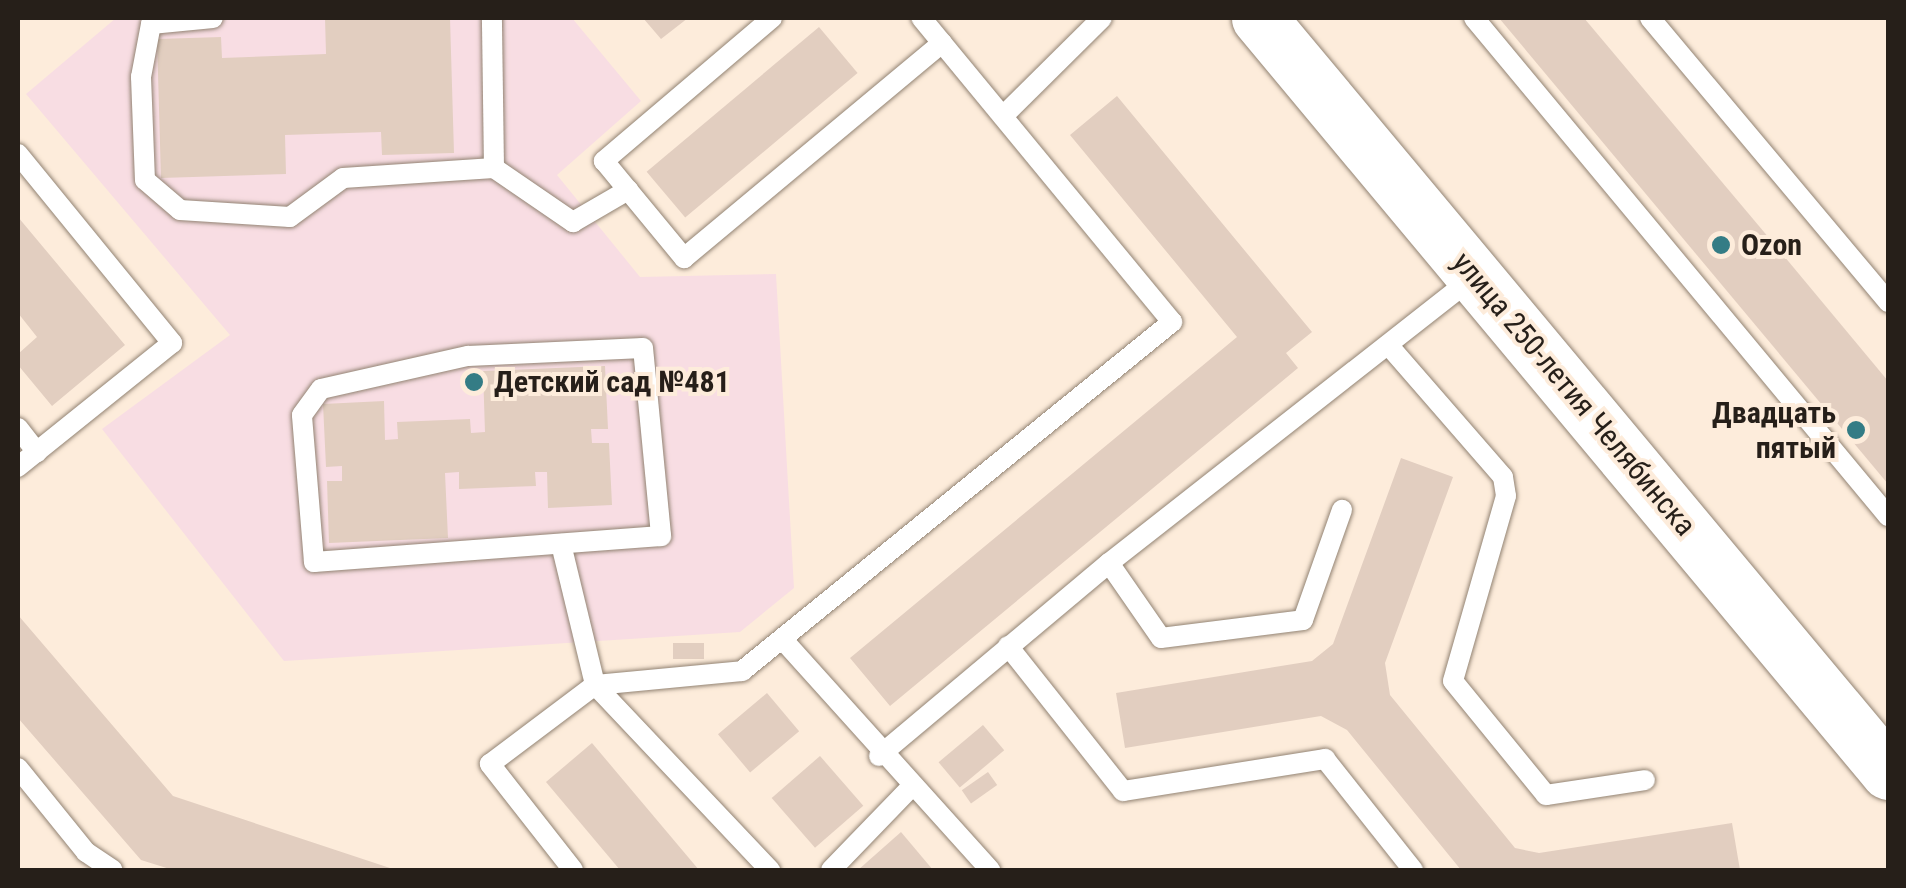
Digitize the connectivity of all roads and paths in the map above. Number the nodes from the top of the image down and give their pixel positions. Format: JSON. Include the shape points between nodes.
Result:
{"nodes":[{"id":1,"x":213,"y":18,"type":"edge"},
{"id":2,"x":492,"y":18,"type":"edge"},
{"id":3,"x":772,"y":18,"type":"edge"},
{"id":4,"x":921,"y":18,"type":"edge"},
{"id":5,"x":1102,"y":18,"type":"edge"},
{"id":6,"x":1474,"y":18,"type":"edge"},
{"id":7,"x":1650,"y":18,"type":"edge"},
{"id":8,"x":148,"y":21,"type":"edge"},
{"id":9,"x":1268,"y":21,"type":"edge"},
{"id":10,"x":942,"y":43,"type":"junction"},
{"id":11,"x":1003,"y":116,"type":"junction"},
{"id":12,"x":18,"y":154,"type":"edge"},
{"id":13,"x":494,"y":168,"type":"junction"},
{"id":14,"x":628,"y":190,"type":"junction"},
{"id":15,"x":1475,"y":276,"type":"junction"},
{"id":16,"x":1888,"y":302,"type":"edge"},
{"id":17,"x":1390,"y":347,"type":"junction"},
{"id":18,"x":18,"y":428,"type":"edge"},
{"id":19,"x":37,"y":452,"type":"junction"},
{"id":20,"x":18,"y":467,"type":"edge"},
{"id":21,"x":1342,"y":510,"type":"dead end"},
{"id":22,"x":1888,"y":516,"type":"edge"},
{"id":23,"x":561,"y":544,"type":"junction"},
{"id":24,"x":1108,"y":562,"type":"junction"},
{"id":25,"x":784,"y":642,"type":"junction"},
{"id":26,"x":1008,"y":646,"type":"junction"},
{"id":27,"x":595,"y":685,"type":"junction"},
{"id":28,"x":880,"y":756,"type":"junction"},
{"id":29,"x":18,"y":768,"type":"edge"},
{"id":30,"x":1888,"y":772,"type":"edge"},
{"id":31,"x":1646,"y":780,"type":"dead end"},
{"id":32,"x":912,"y":786,"type":"junction"},
{"id":33,"x":113,"y":870,"type":"edge"},
{"id":34,"x":573,"y":870,"type":"edge"},
{"id":35,"x":770,"y":870,"type":"edge"},
{"id":36,"x":831,"y":870,"type":"edge"},
{"id":37,"x":990,"y":870,"type":"edge"},
{"id":38,"x":1413,"y":870,"type":"edge"}],
"edges":[{"from":1,"to":8,"type":"lane"},
{"from":2,"to":13,"type":"lane"},
{"from":3,"to":14,"type":"lane","via":[[604,160]]},
{"from":4,"to":10,"type":"lane"},
{"from":5,"to":11,"type":"lane"},
{"from":6,"to":22,"type":"lane"},
{"from":7,"to":16,"type":"lane"},
{"from":8,"to":13,"type":"lane","via":[[141,77],[145,180],[180,210],[290,218],[343,178]]},
{"from":9,"to":15,"type":"street","name":"улица 250-летия Челябинска"},
{"from":10,"to":11,"type":"lane"},
{"from":10,"to":14,"type":"lane","via":[[684,258]]},
{"from":11,"to":25,"type":"lane","via":[[1172,322]]},
{"from":12,"to":19,"type":"lane","via":[[172,344]]},
{"from":13,"to":14,"type":"lane","via":[[572,222]]},
{"from":15,"to":17,"type":"lane"},
{"from":15,"to":30,"type":"street","name":"улица 250-летия Челябинска"},
{"from":17,"to":24,"type":"lane"},
{"from":17,"to":31,"type":"lane","via":[[1503,477],[1506,496],[1453,681],[1546,794]]},
{"from":18,"to":19,"type":"lane"},
{"from":19,"to":20,"type":"lane"},
{"from":21,"to":24,"type":"lane","via":[[1303,620],[1161,638]]},
{"from":23,"to":23,"type":"lane","via":[[661,536],[643,348],[468,356],[320,389],[302,414],[314,562]]},
{"from":23,"to":27,"type":"lane"},
{"from":24,"to":26,"type":"lane"},
{"from":25,"to":27,"type":"lane","via":[[742,671]]},
{"from":25,"to":28,"type":"lane"},
{"from":26,"to":28,"type":"lane"},
{"from":26,"to":38,"type":"lane","via":[[1123,791],[1325,759]]},
{"from":27,"to":34,"type":"lane","via":[[490,764]]},
{"from":27,"to":35,"type":"lane"},
{"from":28,"to":32,"type":"lane"},
{"from":29,"to":33,"type":"lane","via":[[86,852]]},
{"from":32,"to":36,"type":"lane"},
{"from":32,"to":37,"type":"lane"}]}
